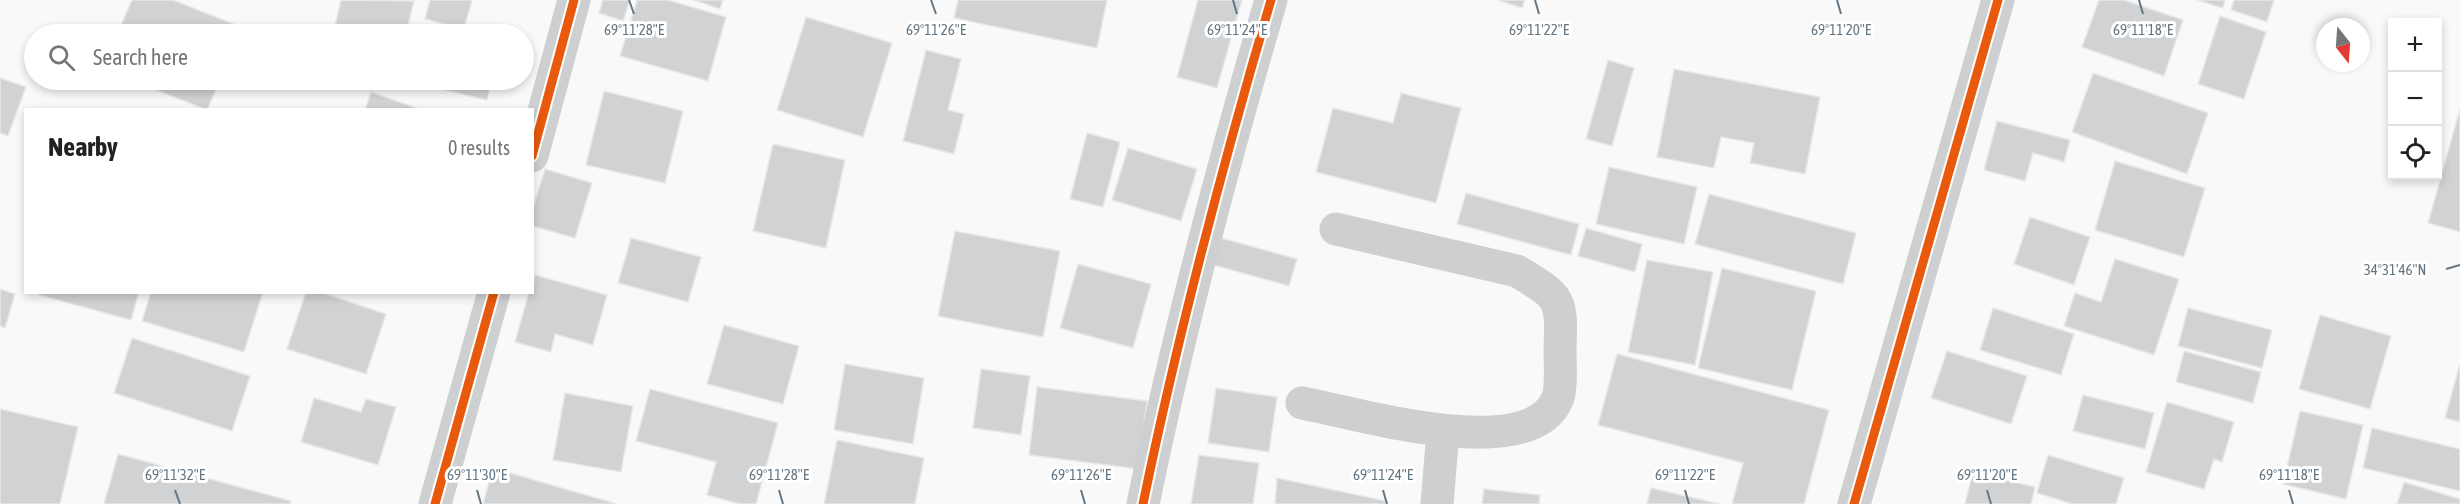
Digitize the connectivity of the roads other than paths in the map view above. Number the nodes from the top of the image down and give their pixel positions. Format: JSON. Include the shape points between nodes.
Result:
{"nodes":[{"id":1,"x":574,"y":0,"type":"edge"},
{"id":2,"x":1271,"y":0,"type":"edge"},
{"id":3,"x":1998,"y":0,"type":"edge"},
{"id":4,"x":534,"y":149,"type":"edge"},
{"id":5,"x":1336,"y":230,"type":"dead end"},
{"id":6,"x":493,"y":294,"type":"edge"},
{"id":7,"x":1302,"y":403,"type":"dead end"},
{"id":8,"x":1443,"y":431,"type":"junction"},
{"id":9,"x":435,"y":504,"type":"edge"},
{"id":10,"x":1143,"y":504,"type":"edge"},
{"id":11,"x":1437,"y":504,"type":"edge"},
{"id":12,"x":1854,"y":504,"type":"edge"}],
"edges":[{"from":1,"to":4,"type":"street"},
{"from":2,"to":10,"type":"street","via":[[1222,169],[1175,354]]},
{"from":3,"to":12,"type":"street"},
{"from":5,"to":8,"type":"street","via":[[1517,271],[1555,297],[1562,315],[1558,399],[1550,410],[1538,422],[1522,428],[1496,433]]},
{"from":6,"to":9,"type":"street"},
{"from":7,"to":8,"type":"street"},
{"from":8,"to":11,"type":"street"}]}
